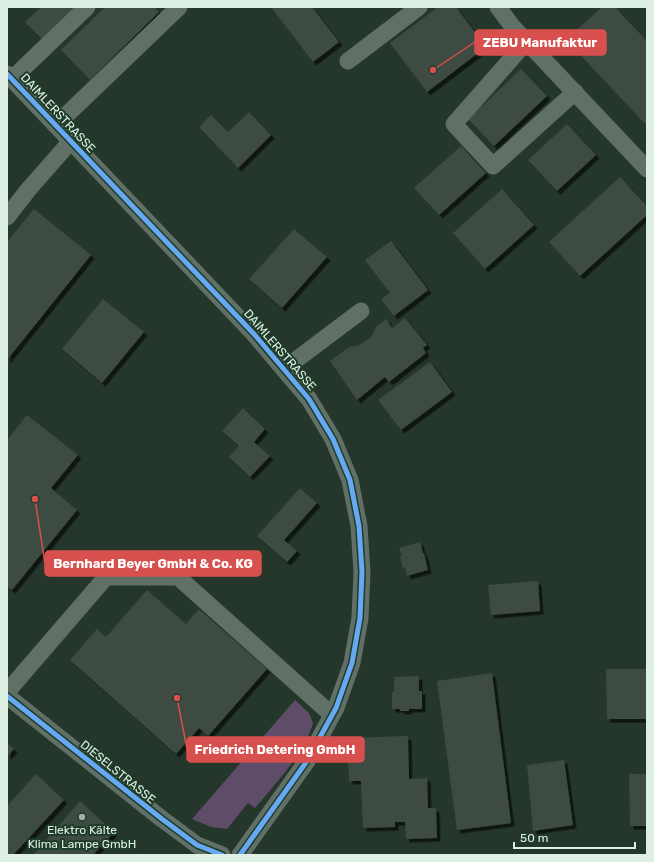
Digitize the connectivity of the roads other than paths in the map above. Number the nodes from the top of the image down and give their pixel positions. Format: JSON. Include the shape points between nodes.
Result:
{"nodes":[{"id":1,"x":87,"y":7,"type":"edge"},
{"id":2,"x":179,"y":7,"type":"edge"},
{"id":3,"x":419,"y":7,"type":"edge"},
{"id":4,"x":498,"y":7,"type":"edge"},
{"id":5,"x":527,"y":41,"type":"junction"},
{"id":6,"x":348,"y":61,"type":"dead end"},
{"id":7,"x":10,"y":76,"type":"edge"},
{"id":8,"x":575,"y":92,"type":"junction"},
{"id":9,"x":56,"y":125,"type":"junction"},
{"id":10,"x":71,"y":141,"type":"junction"},
{"id":11,"x":647,"y":169,"type":"edge"},
{"id":12,"x":7,"y":217,"type":"edge"},
{"id":13,"x":360,"y":311,"type":"dead end"},
{"id":14,"x":284,"y":369,"type":"junction"},
{"id":15,"x":7,"y":692,"type":"edge"},
{"id":16,"x":7,"y":696,"type":"edge"},
{"id":17,"x":332,"y":715,"type":"junction"},
{"id":18,"x":222,"y":855,"type":"edge"},
{"id":19,"x":240,"y":855,"type":"edge"}],
"edges":[{"from":1,"to":7,"type":"street"},
{"from":2,"to":9,"type":"street"},
{"from":3,"to":6,"type":"street"},
{"from":4,"to":5,"type":"street"},
{"from":5,"to":8,"type":"street"},
{"from":5,"to":8,"type":"street","via":[[454,124],[459,130],[493,166]]},
{"from":7,"to":9,"type":"street","name":"DAIMLERSTRASSE"},
{"from":8,"to":11,"type":"street"},
{"from":9,"to":10,"type":"street","name":"DAIMLERSTRASSE"},
{"from":10,"to":12,"type":"street"},
{"from":10,"to":14,"type":"street","name":"DAIMLERSTRASSE"},
{"from":13,"to":14,"type":"street"},
{"from":14,"to":17,"type":"street","name":"DAIMLERSTRASSE","via":[[309,399],[333,439],[350,480],[359,526],[362,572],[360,618],[352,663]]},
{"from":15,"to":17,"type":"street","via":[[106,577],[178,576]]},
{"from":16,"to":18,"type":"street","name":"DIESELSTRASSE","via":[[197,845]]},
{"from":17,"to":19,"type":"street","name":"DAIMLERSTRASSE","via":[[307,761]]}]}
